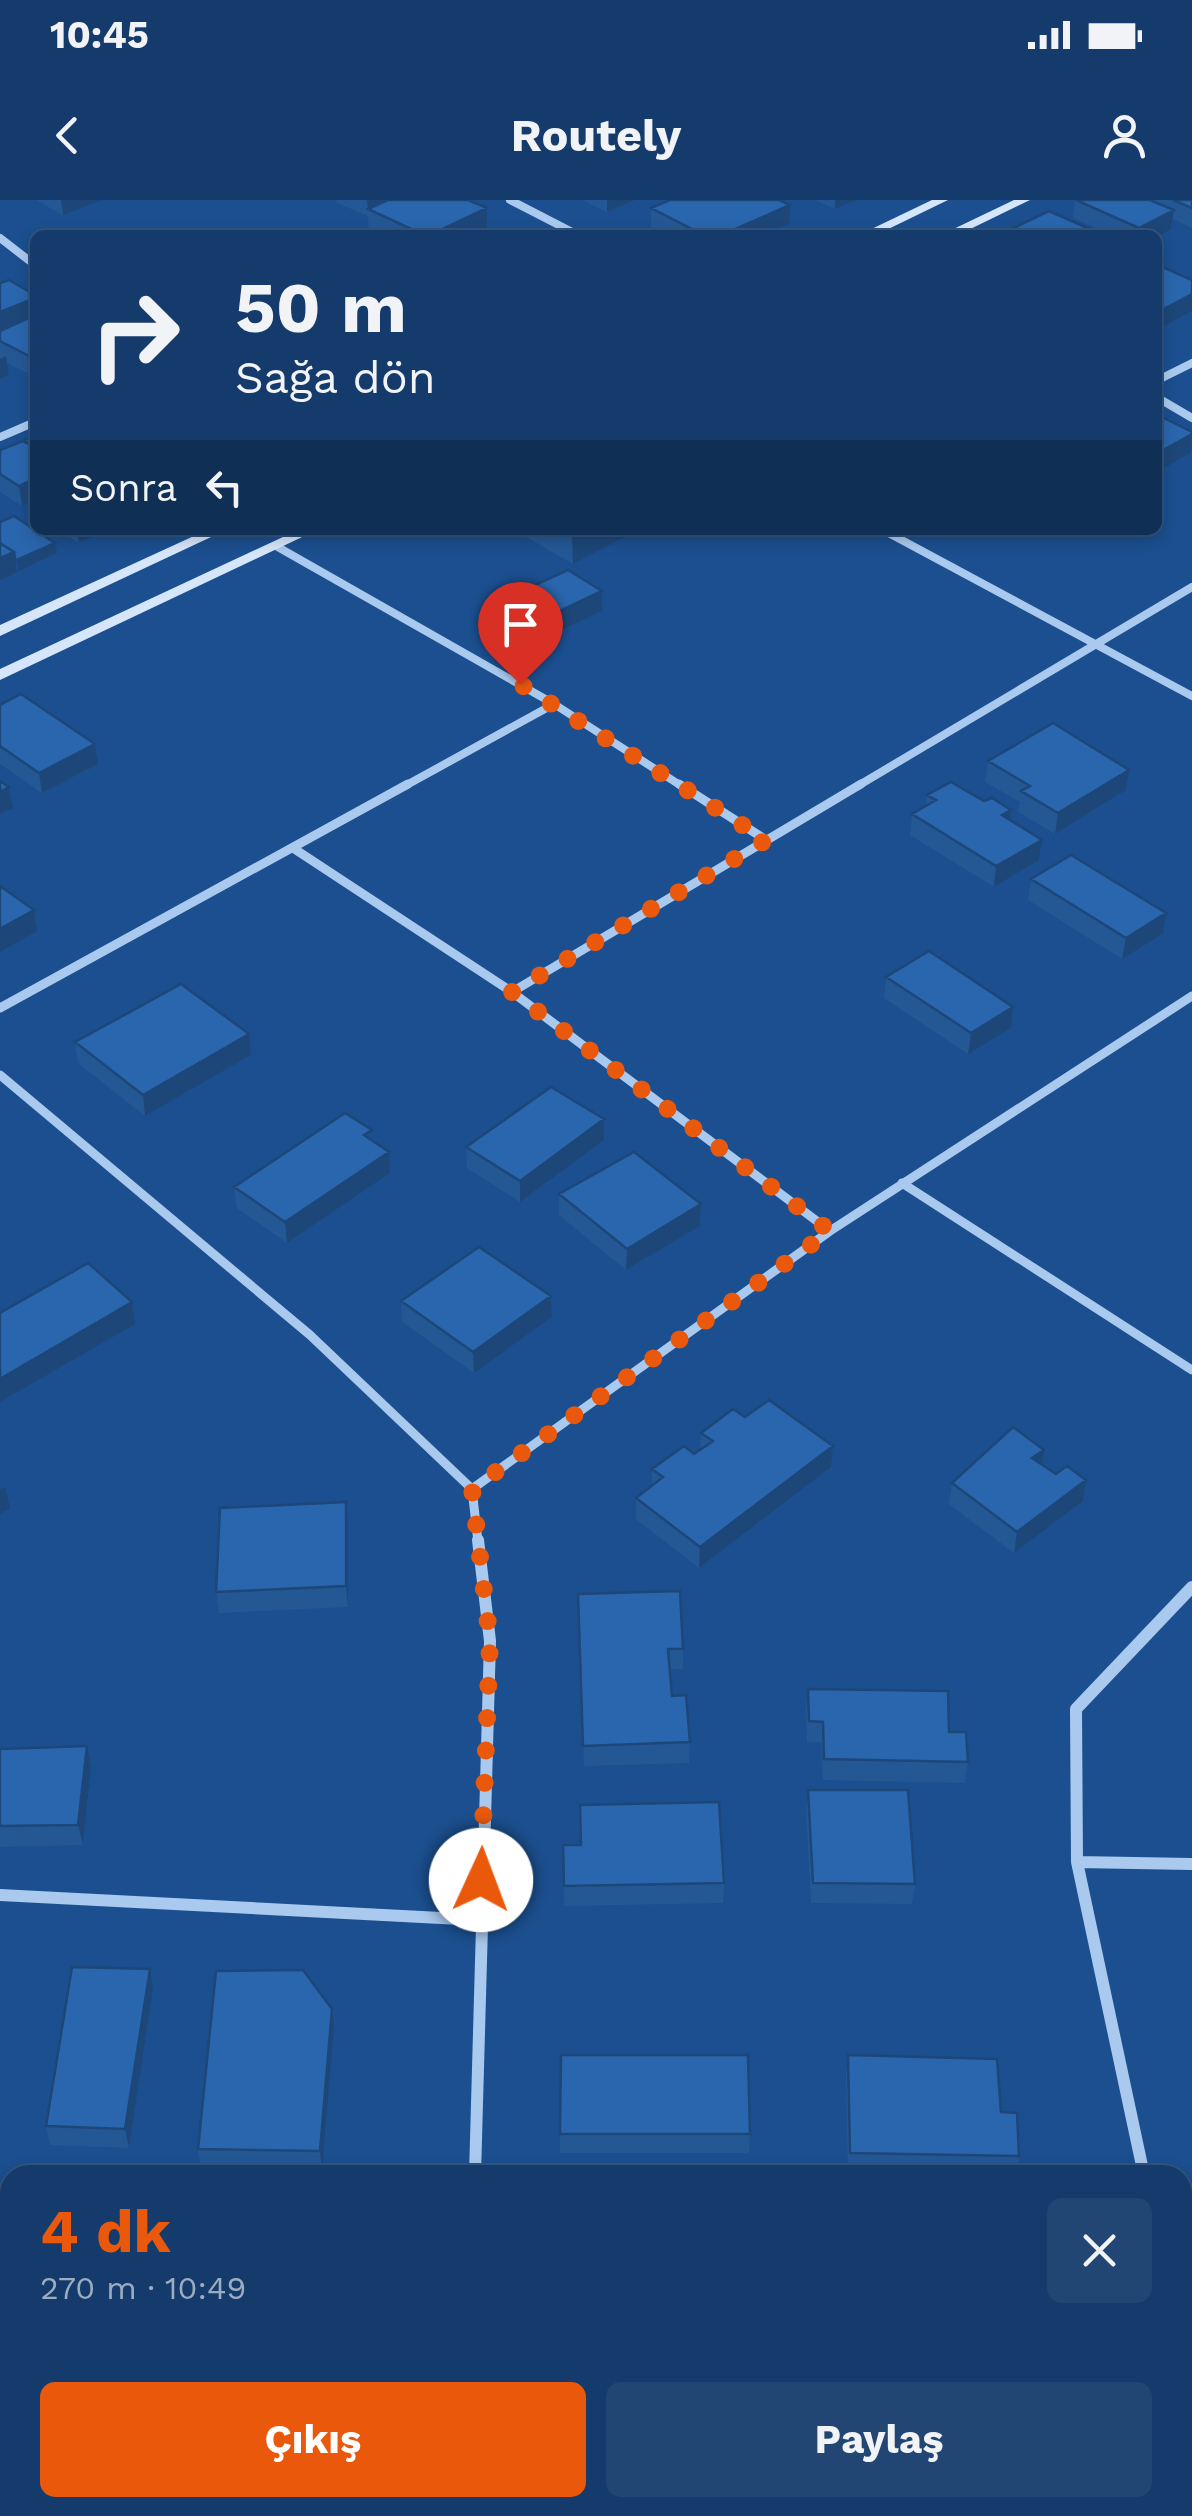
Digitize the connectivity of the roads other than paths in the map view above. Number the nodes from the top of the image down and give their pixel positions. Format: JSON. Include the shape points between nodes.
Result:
{"nodes":[{"id":1,"x":510,"y":200,"type":"edge"},
{"id":2,"x":942,"y":200,"type":"edge"},
{"id":3,"x":1024,"y":200,"type":"edge"},
{"id":4,"x":568,"y":230,"type":"edge"},
{"id":5,"x":876,"y":230,"type":"edge"},
{"id":6,"x":958,"y":230,"type":"edge"},
{"id":7,"x":0,"y":238,"type":"edge"},
{"id":8,"x":30,"y":261,"type":"edge"},
{"id":9,"x":1192,"y":363,"type":"edge"},
{"id":10,"x":1162,"y":378,"type":"edge"},
{"id":11,"x":1162,"y":400,"type":"edge"},
{"id":12,"x":1192,"y":418,"type":"edge"},
{"id":13,"x":30,"y":424,"type":"edge"},
{"id":14,"x":0,"y":437,"type":"edge"},
{"id":15,"x":208,"y":535,"type":"edge"},
{"id":16,"x":299,"y":535,"type":"edge"},
{"id":17,"x":892,"y":535,"type":"edge"},
{"id":18,"x":276,"y":546,"type":"junction"},
{"id":19,"x":1192,"y":587,"type":"edge"},
{"id":20,"x":0,"y":631,"type":"edge"},
{"id":21,"x":1098,"y":644,"type":"junction"},
{"id":22,"x":0,"y":675,"type":"edge"},
{"id":23,"x":1192,"y":696,"type":"edge"},
{"id":24,"x":554,"y":704,"type":"junction"},
{"id":25,"x":766,"y":840,"type":"junction"},
{"id":26,"x":294,"y":848,"type":"junction"},
{"id":27,"x":512,"y":992,"type":"junction"},
{"id":28,"x":1192,"y":996,"type":"edge"},
{"id":29,"x":0,"y":1008,"type":"edge"},
{"id":30,"x":0,"y":1075,"type":"edge"},
{"id":31,"x":902,"y":1183,"type":"junction"},
{"id":32,"x":830,"y":1231,"type":"junction"},
{"id":33,"x":1192,"y":1370,"type":"edge"},
{"id":34,"x":472,"y":1489,"type":"junction"},
{"id":35,"x":1192,"y":1587,"type":"edge"},
{"id":36,"x":1078,"y":1862,"type":"junction"},
{"id":37,"x":1192,"y":1864,"type":"edge"},
{"id":38,"x":0,"y":1895,"type":"edge"},
{"id":39,"x":480,"y":1920,"type":"junction"},
{"id":40,"x":475,"y":2165,"type":"edge"},
{"id":41,"x":1142,"y":2165,"type":"edge"}],
"edges":[{"from":1,"to":4,"type":"street"},
{"from":2,"to":5,"type":"street"},
{"from":3,"to":6,"type":"street"},
{"from":7,"to":8,"type":"street"},
{"from":9,"to":10,"type":"street"},
{"from":11,"to":12,"type":"street"},
{"from":13,"to":14,"type":"street"},
{"from":15,"to":20,"type":"street"},
{"from":16,"to":18,"type":"street"},
{"from":17,"to":21,"type":"street"},
{"from":18,"to":22,"type":"street"},
{"from":18,"to":24,"type":"street"},
{"from":19,"to":21,"type":"street"},
{"from":21,"to":23,"type":"street"},
{"from":21,"to":25,"type":"street"},
{"from":24,"to":25,"type":"street"},
{"from":24,"to":26,"type":"street"},
{"from":25,"to":27,"type":"street"},
{"from":26,"to":27,"type":"street"},
{"from":26,"to":29,"type":"street"},
{"from":27,"to":32,"type":"street"},
{"from":28,"to":31,"type":"street"},
{"from":30,"to":34,"type":"street","via":[[310,1334]]},
{"from":31,"to":32,"type":"street"},
{"from":31,"to":33,"type":"street"},
{"from":32,"to":34,"type":"street"},
{"from":34,"to":39,"type":"street","via":[[490,1641]]},
{"from":35,"to":36,"type":"street","via":[[1076,1709]]},
{"from":36,"to":37,"type":"street"},
{"from":36,"to":41,"type":"street"},
{"from":38,"to":39,"type":"street"},
{"from":39,"to":40,"type":"street"}]}
